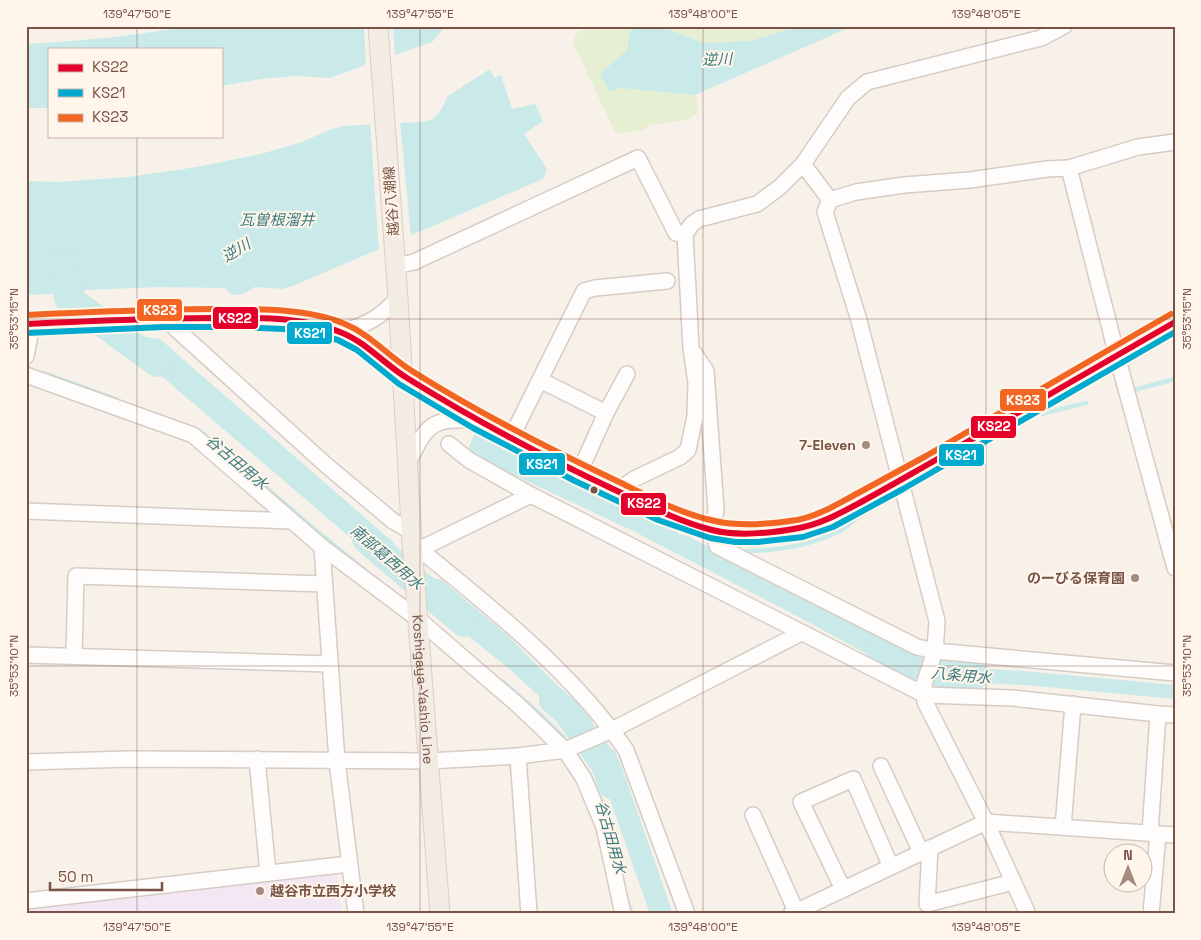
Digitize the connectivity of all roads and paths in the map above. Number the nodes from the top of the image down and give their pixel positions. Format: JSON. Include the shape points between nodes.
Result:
{"nodes":[{"id":1,"x":378,"y":26,"type":"edge"},
{"id":2,"x":1064,"y":26,"type":"edge"},
{"id":3,"x":1175,"y":142,"type":"edge"},
{"id":4,"x":802,"y":164,"type":"junction"},
{"id":5,"x":1069,"y":168,"type":"junction"},
{"id":6,"x":830,"y":200,"type":"junction"},
{"id":7,"x":684,"y":234,"type":"junction"},
{"id":8,"x":395,"y":261,"type":"junction"},
{"id":9,"x":667,"y":281,"type":"dead end"},
{"id":10,"x":398,"y":298,"type":"junction"},
{"id":11,"x":164,"y":318,"type":"junction"},
{"id":12,"x":1175,"y":322,"type":"edge"},
{"id":13,"x":29,"y":324,"type":"edge"},
{"id":14,"x":341,"y":332,"type":"junction"},
{"id":15,"x":691,"y":348,"type":"junction"},
{"id":16,"x":26,"y":356,"type":"edge"},
{"id":17,"x":1117,"y":356,"type":"junction"},
{"id":18,"x":627,"y":374,"type":"dead end"},
{"id":19,"x":26,"y":375,"type":"edge"},
{"id":20,"x":403,"y":376,"type":"junction"},
{"id":21,"x":540,"y":380,"type":"junction"},
{"id":22,"x":606,"y":413,"type":"junction"},
{"id":23,"x":477,"y":420,"type":"junction"},
{"id":24,"x":511,"y":438,"type":"junction"},
{"id":25,"x":449,"y":444,"type":"dead end"},
{"id":26,"x":408,"y":463,"type":"junction"},
{"id":27,"x":580,"y":473,"type":"junction"},
{"id":28,"x":899,"y":480,"type":"junction"},
{"id":29,"x":618,"y":491,"type":"junction"},
{"id":30,"x":530,"y":495,"type":"junction"},
{"id":31,"x":26,"y":511,"type":"edge"},
{"id":32,"x":291,"y":521,"type":"junction"},
{"id":33,"x":714,"y":530,"type":"junction"},
{"id":34,"x":414,"y":541,"type":"junction"},
{"id":35,"x":322,"y":547,"type":"junction"},
{"id":36,"x":1175,"y":568,"type":"edge"},
{"id":37,"x":324,"y":584,"type":"junction"},
{"id":38,"x":418,"y":618,"type":"junction"},
{"id":39,"x":801,"y":633,"type":"junction"},
{"id":40,"x":935,"y":650,"type":"junction"},
{"id":41,"x":26,"y":655,"type":"edge"},
{"id":42,"x":74,"y":656,"type":"junction"},
{"id":43,"x":329,"y":664,"type":"junction"},
{"id":44,"x":1175,"y":673,"type":"edge"},
{"id":45,"x":925,"y":689,"type":"junction"},
{"id":46,"x":1073,"y":704,"type":"junction"},
{"id":47,"x":1158,"y":714,"type":"junction"},
{"id":48,"x":1175,"y":715,"type":"edge"},
{"id":49,"x":612,"y":730,"type":"junction"},
{"id":50,"x":565,"y":750,"type":"junction"},
{"id":51,"x":518,"y":756,"type":"junction"},
{"id":52,"x":257,"y":759,"type":"junction"},
{"id":53,"x":337,"y":761,"type":"junction"},
{"id":54,"x":429,"y":761,"type":"junction"},
{"id":55,"x":26,"y":762,"type":"edge"},
{"id":56,"x":881,"y":766,"type":"dead end"},
{"id":57,"x":753,"y":815,"type":"dead end"},
{"id":58,"x":986,"y":822,"type":"junction"},
{"id":59,"x":1063,"y":827,"type":"junction"},
{"id":60,"x":1154,"y":834,"type":"junction"},
{"id":61,"x":1175,"y":835,"type":"edge"},
{"id":62,"x":926,"y":850,"type":"junction"},
{"id":63,"x":349,"y":864,"type":"junction"},
{"id":64,"x":891,"y":866,"type":"junction"},
{"id":65,"x":268,"y":872,"type":"junction"},
{"id":66,"x":1013,"y":882,"type":"junction"},
{"id":67,"x":843,"y":889,"type":"junction"},
{"id":68,"x":26,"y":902,"type":"edge"},
{"id":69,"x":821,"y":907,"type":"edge"},
{"id":70,"x":793,"y":913,"type":"edge"},
{"id":71,"x":356,"y":914,"type":"edge"},
{"id":72,"x":440,"y":914,"type":"edge"},
{"id":73,"x":529,"y":914,"type":"edge"},
{"id":74,"x":623,"y":914,"type":"edge"},
{"id":75,"x":686,"y":914,"type":"edge"},
{"id":76,"x":1028,"y":914,"type":"edge"},
{"id":77,"x":1151,"y":914,"type":"edge"}],
"edges":[{"from":1,"to":8,"type":"main road","name":"越谷八潮線"},
{"from":2,"to":4,"type":"street","via":[[1041,38],[868,82],[848,98]]},
{"from":3,"to":5,"type":"street","via":[[1138,147]]},
{"from":4,"to":6,"type":"street"},
{"from":4,"to":7,"type":"street","via":[[780,187],[757,204],[699,219]]},
{"from":5,"to":6,"type":"street","via":[[904,185],[856,192]]},
{"from":5,"to":17,"type":"street"},
{"from":6,"to":28,"type":"street","via":[[824,212],[858,317]]},
{"from":7,"to":8,"type":"street","via":[[676,233],[638,158],[414,262]]},
{"from":7,"to":15,"type":"street"},
{"from":8,"to":10,"type":"main road","name":"越谷八潮線"},
{"from":9,"to":21,"type":"street","via":[[584,291]]},
{"from":10,"to":14,"type":"street","via":[[372,321]]},
{"from":10,"to":20,"type":"main road","name":"越谷八潮線"},
{"from":11,"to":13,"type":"street"},
{"from":11,"to":14,"type":"street","via":[[284,320]]},
{"from":11,"to":34,"type":"street"},
{"from":12,"to":17,"type":"street"},
{"from":13,"to":16,"type":"street"},
{"from":14,"to":20,"type":"street","via":[[362,343]]},
{"from":15,"to":29,"type":"street","via":[[696,383],[695,416],[688,450],[680,457],[634,478]]},
{"from":15,"to":33,"type":"street","via":[[706,371],[716,510]]},
{"from":17,"to":28,"type":"street"},
{"from":17,"to":36,"type":"street"},
{"from":18,"to":22,"type":"street"},
{"from":19,"to":32,"type":"street","via":[[193,435]]},
{"from":20,"to":23,"type":"street"},
{"from":20,"to":26,"type":"main road","name":"Koshigaya-Yashio Line"},
{"from":21,"to":22,"type":"street"},
{"from":21,"to":24,"type":"street"},
{"from":22,"to":27,"type":"street"},
{"from":23,"to":24,"type":"street"},
{"from":23,"to":26,"type":"street","via":[[439,422],[420,438]]},
{"from":24,"to":27,"type":"street"},
{"from":25,"to":30,"type":"street","via":[[469,460]]},
{"from":26,"to":34,"type":"main road","name":"Koshigaya-Yashio Line"},
{"from":27,"to":29,"type":"street"},
{"from":28,"to":33,"type":"street","via":[[829,519],[801,528],[758,533]]},
{"from":28,"to":40,"type":"street","via":[[936,621]]},
{"from":29,"to":33,"type":"street","via":[[662,512]]},
{"from":30,"to":34,"type":"street"},
{"from":30,"to":39,"type":"street"},
{"from":31,"to":32,"type":"street"},
{"from":32,"to":35,"type":"street"},
{"from":33,"to":40,"type":"street","via":[[716,546],[917,647]]},
{"from":34,"to":38,"type":"main road","name":"Koshigaya-Yashio Line"},
{"from":34,"to":49,"type":"street","via":[[523,636]]},
{"from":35,"to":37,"type":"street"},
{"from":35,"to":38,"type":"street"},
{"from":37,"to":42,"type":"street","via":[[76,576]]},
{"from":37,"to":43,"type":"street"},
{"from":38,"to":50,"type":"street"},
{"from":38,"to":54,"type":"main road","name":"Koshigaya-Yashio Line"},
{"from":39,"to":45,"type":"street"},
{"from":39,"to":49,"type":"street"},
{"from":40,"to":44,"type":"street"},
{"from":40,"to":45,"type":"street"},
{"from":41,"to":42,"type":"street"},
{"from":42,"to":43,"type":"street"},
{"from":43,"to":53,"type":"street"},
{"from":45,"to":46,"type":"street"},
{"from":45,"to":58,"type":"street","via":[[925,702]]},
{"from":46,"to":47,"type":"street"},
{"from":46,"to":59,"type":"street"},
{"from":47,"to":48,"type":"street"},
{"from":47,"to":60,"type":"street"},
{"from":49,"to":50,"type":"street"},
{"from":49,"to":75,"type":"street","via":[[626,750]]},
{"from":50,"to":51,"type":"street"},
{"from":50,"to":74,"type":"street","via":[[584,779],[604,827]]},
{"from":51,"to":54,"type":"street"},
{"from":51,"to":73,"type":"street"},
{"from":52,"to":53,"type":"street"},
{"from":52,"to":55,"type":"street"},
{"from":52,"to":65,"type":"street"},
{"from":53,"to":54,"type":"street"},
{"from":53,"to":63,"type":"street"},
{"from":54,"to":72,"type":"main road","name":"Koshigaya-Yashio Line"},
{"from":56,"to":62,"type":"street"},
{"from":57,"to":70,"type":"street"},
{"from":58,"to":59,"type":"street"},
{"from":58,"to":62,"type":"street"},
{"from":58,"to":66,"type":"street"},
{"from":59,"to":60,"type":"street"},
{"from":60,"to":61,"type":"street"},
{"from":60,"to":77,"type":"street"},
{"from":62,"to":64,"type":"street"},
{"from":62,"to":66,"type":"street","via":[[927,904]]},
{"from":63,"to":65,"type":"street"},
{"from":63,"to":71,"type":"street"},
{"from":64,"to":67,"type":"street"},
{"from":64,"to":67,"type":"street","via":[[853,779],[801,802]]},
{"from":65,"to":68,"type":"street"},
{"from":66,"to":76,"type":"street"},
{"from":67,"to":69,"type":"street"},
{"from":69,"to":70,"type":"street"}]}
